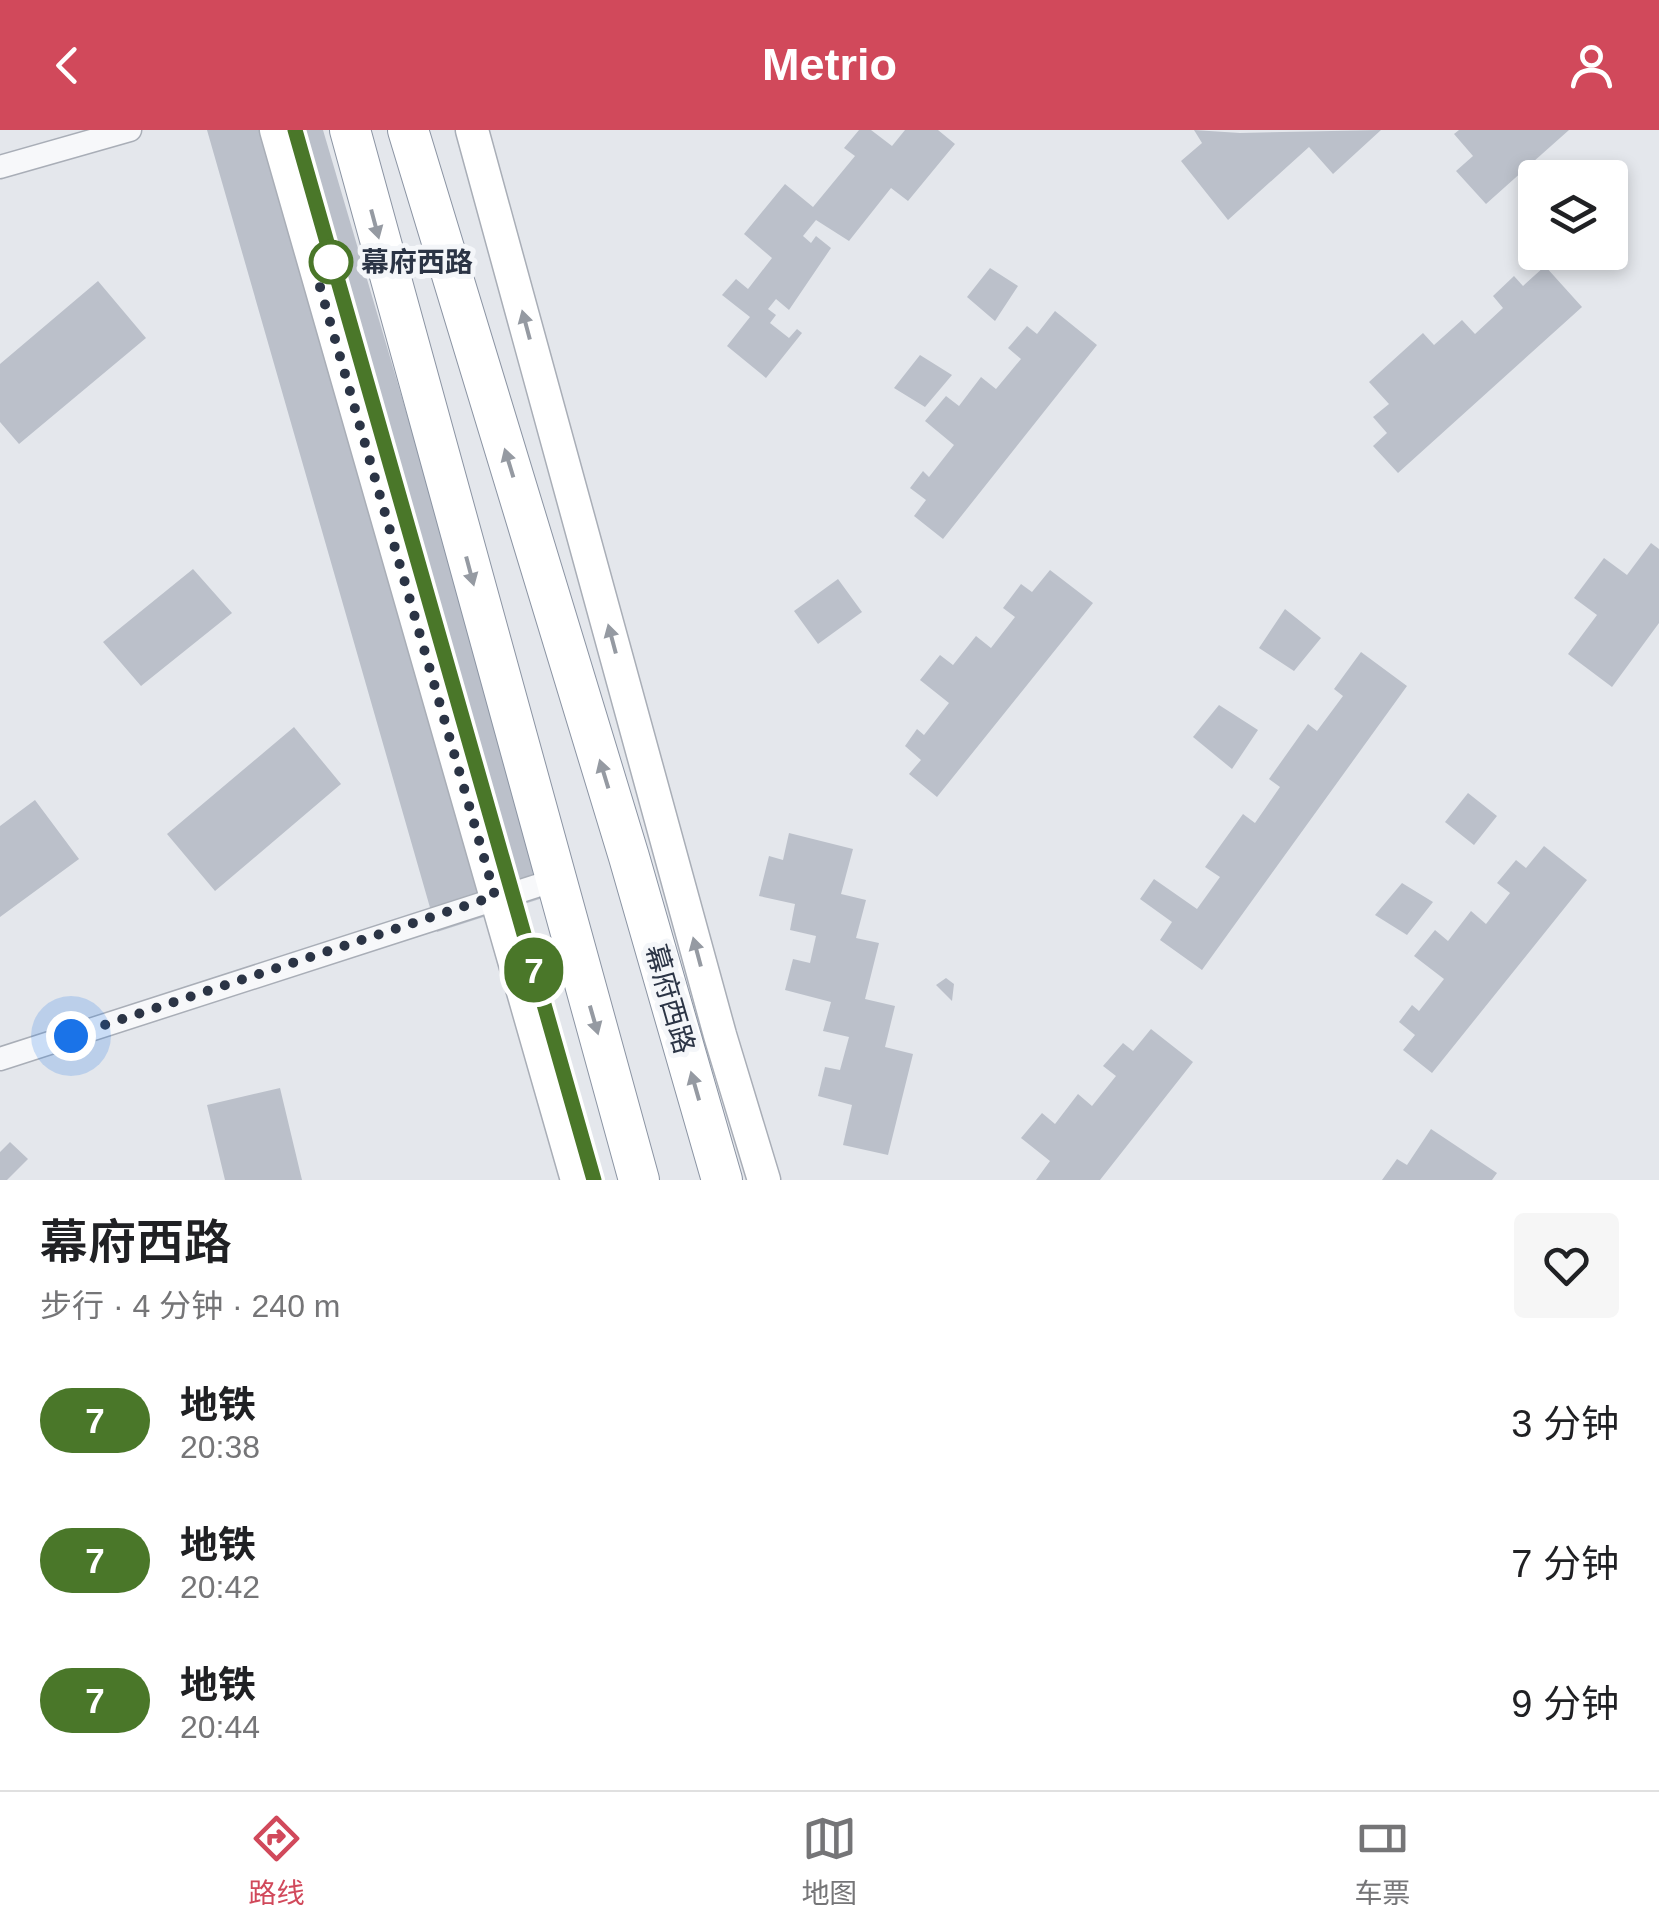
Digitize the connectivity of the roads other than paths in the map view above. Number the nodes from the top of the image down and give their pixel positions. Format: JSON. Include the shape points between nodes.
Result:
{"nodes":[{"id":1,"x":130,"y":130,"type":"edge"},
{"id":2,"x":276,"y":130,"type":"edge"},
{"id":3,"x":350,"y":130,"type":"edge"},
{"id":4,"x":408,"y":130,"type":"edge"},
{"id":5,"x":472,"y":130,"type":"edge"},
{"id":6,"x":0,"y":167,"type":"edge"},
{"id":7,"x":554,"y":880,"type":"junction"},
{"id":8,"x":495,"y":896,"type":"junction"},
{"id":9,"x":0,"y":1060,"type":"edge"},
{"id":10,"x":577,"y":1180,"type":"edge"},
{"id":11,"x":638,"y":1180,"type":"edge"},
{"id":12,"x":722,"y":1180,"type":"edge"},
{"id":13,"x":764,"y":1180,"type":"edge"}],
"edges":[{"from":1,"to":6,"type":"street"},
{"from":2,"to":8,"type":"main road"},
{"from":3,"to":7,"type":"highway","one_way":true},
{"from":12,"to":4,"type":"highway","name":"幕府西路","one_way":true},
{"from":13,"to":5,"type":"main road","name":"幕府西路","one_way":true},
{"from":7,"to":8,"type":"street"},
{"from":7,"to":11,"type":"highway","one_way":true},
{"from":8,"to":9,"type":"street"},
{"from":8,"to":10,"type":"main road"}]}
